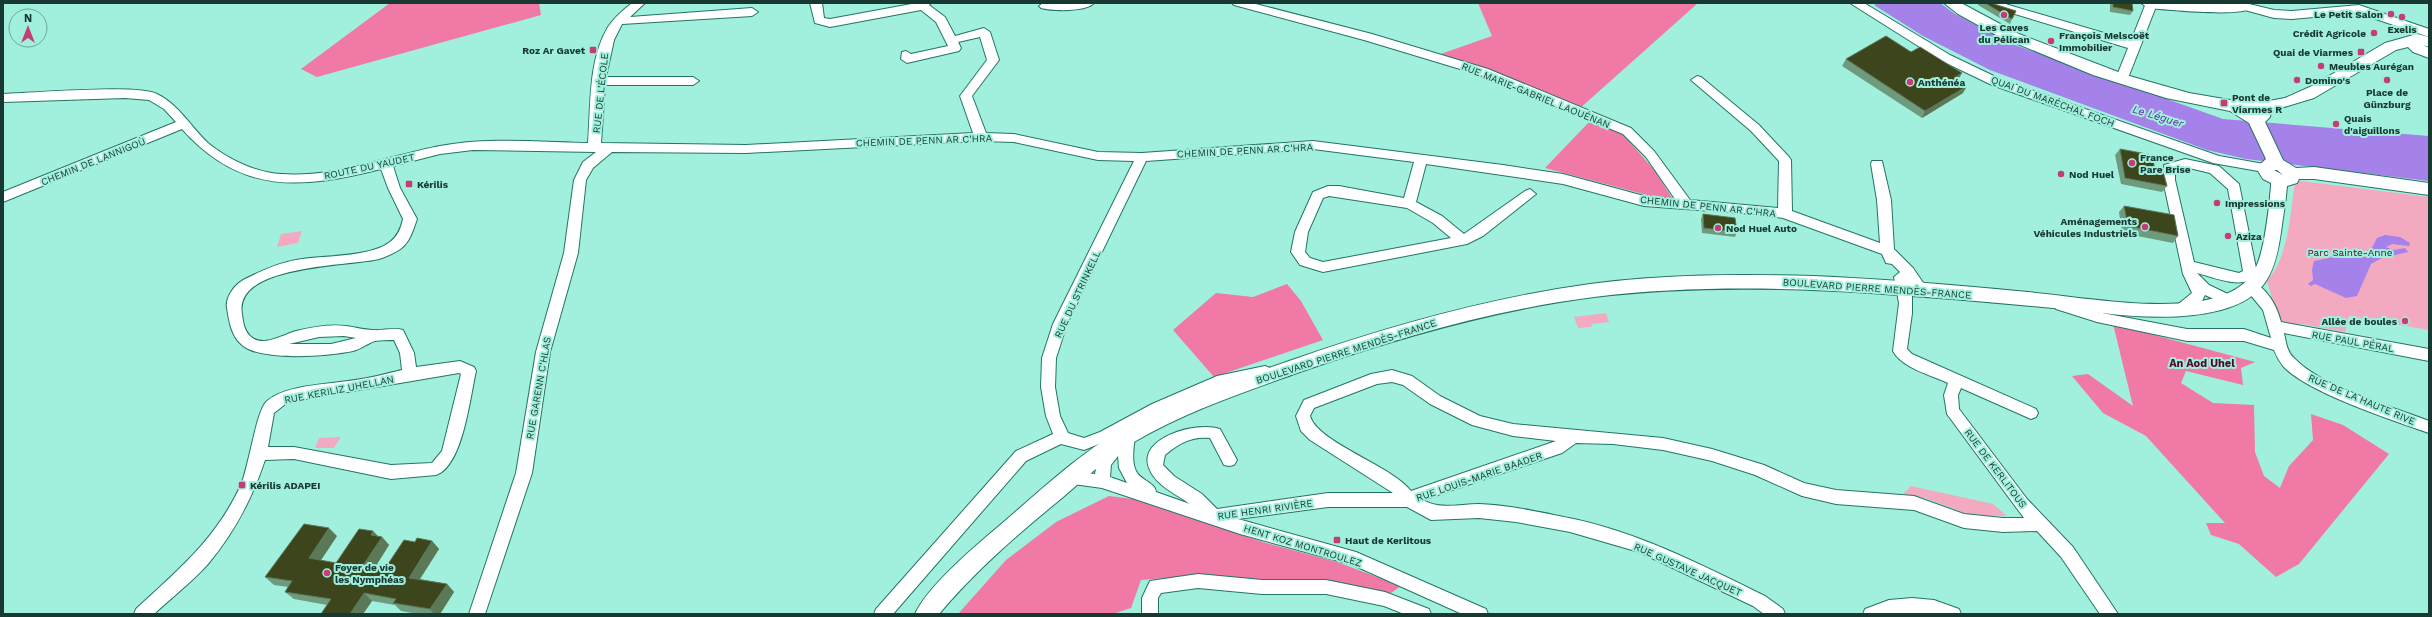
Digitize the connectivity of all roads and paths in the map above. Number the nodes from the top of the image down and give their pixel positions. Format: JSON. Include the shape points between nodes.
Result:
{"nodes":[{"id":1,"x":638,"y":3,"type":"edge"},
{"id":2,"x":816,"y":3,"type":"edge"},
{"id":3,"x":1088,"y":3,"type":"edge"},
{"id":4,"x":1238,"y":3,"type":"edge"},
{"id":5,"x":1856,"y":3,"type":"edge"},
{"id":6,"x":1951,"y":3,"type":"edge"},
{"id":7,"x":1989,"y":3,"type":"edge"},
{"id":8,"x":2150,"y":3,"type":"edge"},
{"id":9,"x":2348,"y":3,"type":"edge"},
{"id":10,"x":924,"y":4,"type":"edge"},
{"id":11,"x":2241,"y":5,"type":"edge"},
{"id":12,"x":1045,"y":6,"type":"dead end"},
{"id":13,"x":2359,"y":9,"type":"junction"},
{"id":14,"x":752,"y":12,"type":"dead end"},
{"id":15,"x":619,"y":21,"type":"junction"},
{"id":16,"x":2418,"y":39,"type":"edge"},
{"id":17,"x":952,"y":40,"type":"junction"},
{"id":18,"x":2136,"y":46,"type":"junction"},
{"id":19,"x":906,"y":55,"type":"dead end"},
{"id":20,"x":2122,"y":78,"type":"junction"},
{"id":21,"x":1697,"y":80,"type":"dead end"},
{"id":22,"x":600,"y":81,"type":"junction"},
{"id":23,"x":692,"y":81,"type":"dead end"},
{"id":24,"x":3,"y":98,"type":"edge"},
{"id":25,"x":2258,"y":115,"type":"junction"},
{"id":26,"x":183,"y":124,"type":"junction"},
{"id":27,"x":981,"y":136,"type":"junction"},
{"id":28,"x":594,"y":147,"type":"junction"},
{"id":29,"x":610,"y":147,"type":"junction"},
{"id":30,"x":1142,"y":157,"type":"junction"},
{"id":31,"x":1421,"y":159,"type":"junction"},
{"id":32,"x":1877,"y":164,"type":"dead end"},
{"id":33,"x":386,"y":165,"type":"junction"},
{"id":34,"x":2278,"y":170,"type":"junction"},
{"id":35,"x":2429,"y":190,"type":"edge"},
{"id":36,"x":1530,"y":194,"type":"dead end"},
{"id":37,"x":3,"y":197,"type":"edge"},
{"id":38,"x":1409,"y":204,"type":"junction"},
{"id":39,"x":1686,"y":204,"type":"junction"},
{"id":40,"x":1785,"y":214,"type":"junction"},
{"id":41,"x":1462,"y":240,"type":"junction"},
{"id":42,"x":1887,"y":251,"type":"junction"},
{"id":43,"x":2189,"y":270,"type":"junction"},
{"id":44,"x":2251,"y":287,"type":"junction"},
{"id":45,"x":1913,"y":289,"type":"junction"},
{"id":46,"x":2227,"y":300,"type":"junction"},
{"id":47,"x":2047,"y":301,"type":"junction"},
{"id":48,"x":2178,"y":310,"type":"junction"},
{"id":49,"x":2276,"y":326,"type":"junction"},
{"id":50,"x":374,"y":336,"type":"junction"},
{"id":51,"x":2280,"y":346,"type":"junction"},
{"id":52,"x":263,"y":348,"type":"junction"},
{"id":53,"x":2429,"y":355,"type":"edge"},
{"id":54,"x":1292,"y":367,"type":"junction"},
{"id":55,"x":410,"y":374,"type":"junction"},
{"id":56,"x":1956,"y":380,"type":"junction"},
{"id":57,"x":2031,"y":413,"type":"dead end"},
{"id":58,"x":2429,"y":427,"type":"edge"},
{"id":59,"x":1127,"y":436,"type":"junction"},
{"id":60,"x":1062,"y":437,"type":"junction"},
{"id":61,"x":1573,"y":437,"type":"junction"},
{"id":62,"x":259,"y":454,"type":"junction"},
{"id":63,"x":1229,"y":460,"type":"dead end"},
{"id":64,"x":1071,"y":478,"type":"junction"},
{"id":65,"x":1102,"y":481,"type":"junction"},
{"id":66,"x":1409,"y":500,"type":"junction"},
{"id":67,"x":1168,"y":501,"type":"junction"},
{"id":68,"x":1214,"y":516,"type":"junction"},
{"id":69,"x":2040,"y":524,"type":"junction"},
{"id":70,"x":1467,"y":612,"type":"edge"},
{"id":71,"x":142,"y":614,"type":"edge"},
{"id":72,"x":477,"y":614,"type":"edge"},
{"id":73,"x":882,"y":614,"type":"edge"},
{"id":74,"x":926,"y":614,"type":"edge"},
{"id":75,"x":1150,"y":614,"type":"edge"},
{"id":76,"x":1423,"y":614,"type":"edge"},
{"id":77,"x":1777,"y":614,"type":"edge"},
{"id":78,"x":1871,"y":614,"type":"edge"},
{"id":79,"x":1953,"y":614,"type":"edge"},
{"id":80,"x":2110,"y":614,"type":"edge"}],
"edges":[{"from":1,"to":15,"type":"street","name":"RUE DE L'ÉCOLE"},
{"from":2,"to":10,"type":"street","via":[[819,20],[830,23]]},
{"from":3,"to":12,"type":"street","via":[[1059,8]]},
{"from":4,"to":39,"type":"street","name":"RUE MARIE-GABRIEL LAOUÉNAN","via":[[1368,37],[1484,72],[1626,131],[1650,154]]},
{"from":5,"to":34,"type":"street","name":"QUAI DU MARÉCHAL FOCH","via":[[1946,58],[1996,82],[2217,160]]},
{"from":6,"to":20,"type":"main road","via":[[2001,33]]},
{"from":7,"to":18,"type":"street"},
{"from":8,"to":11,"type":"main road"},
{"from":8,"to":18,"type":"street"},
{"from":9,"to":13,"type":"street"},
{"from":10,"to":17,"type":"street","via":[[941,20]]},
{"from":11,"to":13,"type":"street","via":[[2274,14],[2292,15]]},
{"from":13,"to":16,"type":"street"},
{"from":14,"to":15,"type":"street"},
{"from":15,"to":22,"type":"street","name":"RUE DE L'ÉCOLE","via":[[606,41]]},
{"from":16,"to":25,"type":"main road","via":[[2376,52],[2336,80]]},
{"from":17,"to":19,"type":"street","via":[[955,48],[908,59]]},
{"from":17,"to":27,"type":"street","via":[[984,32],[993,60],[966,96]]},
{"from":18,"to":20,"type":"street"},
{"from":20,"to":25,"type":"main road","via":[[2208,103],[2236,106],[2239,102],[2247,101]]},
{"from":21,"to":40,"type":"street","via":[[1755,128],[1785,160]]},
{"from":22,"to":23,"type":"street"},
{"from":22,"to":28,"type":"street","name":"RUE DE L'ÉCOLE"},
{"from":24,"to":26,"type":"street","name":"ROUTE DU YAUDET","via":[[144,95],[160,100]]},
{"from":25,"to":34,"type":"main road"},
{"from":26,"to":33,"type":"street","name":"ROUTE DU YAUDET","via":[[204,146],[226,161],[255,173],[281,178],[314,177]]},
{"from":26,"to":37,"type":"street","name":"CHEMIN DE LANNIGOÙ"},
{"from":27,"to":29,"type":"street","name":"CHEMIN DE PENN AR C'HRA","via":[[746,149]]},
{"from":27,"to":30,"type":"street","name":"CHEMIN DE PENN AR C'HRA","via":[[1014,138],[1098,156]]},
{"from":28,"to":29,"type":"street","name":"CHEMIN DE PENN AR C'HRA"},
{"from":28,"to":33,"type":"street","name":"ROUTE DU YAUDET","via":[[473,146],[440,150]]},
{"from":29,"to":72,"type":"street","name":"RUE GARENN C'HLAS","via":[[588,165],[580,180],[571,253],[543,352],[524,473]]},
{"from":30,"to":31,"type":"street","name":"CHEMIN DE PENN AR C'HRA","via":[[1313,145]]},
{"from":30,"to":60,"type":"street","name":"RUE DU STRINKELL","via":[[1060,324],[1049,358],[1048,387],[1053,416]]},
{"from":31,"to":38,"type":"street"},
{"from":31,"to":39,"type":"street","name":"CHEMIN DE PENN AR C'HRA","via":[[1503,169],[1563,180],[1644,201]]},
{"from":32,"to":42,"type":"street","via":[[1884,200]]},
{"from":33,"to":52,"type":"street","via":[[394,188],[410,219],[405,235],[395,246],[375,255],[295,265],[266,274],[244,286],[233,304],[237,326],[246,342]]},
{"from":34,"to":35,"type":"main road","name":"QUAI DU MARÉCHAL FOCH"},
{"from":34,"to":44,"type":"main road","name":"BOULEVARD PIERRE MENDÈS-FRANCE","via":[[2266,266],[2260,278]]},
{"from":36,"to":41,"type":"street","via":[[1478,233]]},
{"from":38,"to":41,"type":"street","via":[[1436,217]]},
{"from":38,"to":41,"type":"street","via":[[1339,191],[1328,191],[1318,195],[1298,238],[1298,254],[1304,262],[1323,267]]},
{"from":39,"to":40,"type":"street","name":"CHEMIN DE PENN AR C'HRA","via":[[1746,208]]},
{"from":40,"to":42,"type":"street","name":"CHEMIN DE PENN AR C'HRA"},
{"from":42,"to":45,"type":"street","name":"CHEMIN DE PENN AR C'HRA","via":[[1908,272]]},
{"from":43,"to":43,"type":"street","via":[[2240,278],[2250,273],[2234,187],[2214,169],[2185,163],[2169,168],[2169,180]]},
{"from":43,"to":46,"type":"street","via":[[2204,289]]},
{"from":43,"to":48,"type":"street","via":[[2199,293],[2196,299]]},
{"from":44,"to":46,"type":"main road","name":"BOULEVARD PIERRE MENDÈS-FRANCE"},
{"from":44,"to":49,"type":"street","name":"RUE DE LA HAUTE RIVE","via":[[2266,302]]},
{"from":45,"to":47,"type":"main road","name":"BOULEVARD PIERRE MENDÈS-FRANCE"},
{"from":45,"to":54,"type":"main road","name":"BOULEVARD PIERRE MENDÈS-FRANCE","via":[[1790,282],[1702,282],[1587,291],[1470,312],[1403,330]]},
{"from":45,"to":56,"type":"street","via":[[1900,351],[1907,358]]},
{"from":46,"to":48,"type":"main road","name":"BOULEVARD PIERRE MENDÈS-FRANCE","via":[[2203,308]]},
{"from":47,"to":48,"type":"main road","name":"BOULEVARD PIERRE MENDÈS-FRANCE","via":[[2133,309]]},
{"from":47,"to":51,"type":"street","via":[[2097,317],[2187,335],[2244,336]]},
{"from":49,"to":51,"type":"street","name":"RUE DE LA HAUTE RIVE"},
{"from":49,"to":53,"type":"street","name":"RUE PAUL PÉRAL"},
{"from":50,"to":52,"type":"street","via":[[355,345],[331,350]]},
{"from":50,"to":52,"type":"street","via":[[352,330],[324,330],[294,336]]},
{"from":50,"to":55,"type":"street","via":[[398,334],[407,353]]},
{"from":51,"to":58,"type":"street","name":"RUE DE LA HAUTE RIVE","via":[[2288,361],[2300,372],[2332,388]]},
{"from":54,"to":59,"type":"main road","name":"BOULEVARD PIERRE MENDÈS-FRANCE","via":[[1209,398]]},
{"from":54,"to":60,"type":"street","via":[[1222,380],[1157,408],[1105,437],[1084,444],[1070,442]]},
{"from":55,"to":62,"type":"street","name":"RUE KERILIZ UHELLAN","via":[[285,398],[266,411]]},
{"from":55,"to":62,"type":"street","name":"RUE KERILIZ UHELLAN","via":[[460,367],[468,371],[449,454],[436,469],[390,472],[294,453]]},
{"from":56,"to":57,"type":"street"},
{"from":56,"to":69,"type":"street","name":"RUE DE KERLITOUS","via":[[1951,395],[1952,410],[2021,504]]},
{"from":59,"to":64,"type":"main road","name":"BOULEVARD PIERRE MENDÈS-FRANCE","via":[[1092,459]]},
{"from":59,"to":65,"type":"street","via":[[1103,463]]},
{"from":59,"to":67,"type":"street","name":"HENT KOZ MONTROULEZ","via":[[1126,468],[1134,483]]},
{"from":60,"to":73,"type":"street","via":[[1021,456]]},
{"from":61,"to":66,"type":"street","name":"RUE LOUIS-MARIE BAADER","via":[[1557,449],[1424,492]]},
{"from":61,"to":66,"type":"street","name":"RUE LOUIS-MARIE BAADER","via":[[1513,430],[1477,422],[1435,400],[1407,380],[1392,376],[1376,378],[1309,404],[1303,416],[1306,427],[1315,436],[1367,467],[1402,491]]},
{"from":61,"to":69,"type":"street","name":"RUE LOUIS-MARIE BAADER","via":[[1613,438],[1663,444],[1712,455],[1759,470],[1802,489],[1836,497],[1914,502],[1964,521]]},
{"from":62,"to":71,"type":"street","name":"RUE KERILIZ UHELLAN","via":[[248,487],[220,535],[201,560]]},
{"from":63,"to":68,"type":"street","name":"RUE HENRI RIVIÈRE","via":[[1215,433],[1201,430],[1181,435],[1160,448],[1155,460],[1159,474],[1173,487],[1197,500]]},
{"from":64,"to":65,"type":"street","name":"HENT KOZ MONTROULEZ"},
{"from":64,"to":74,"type":"main road","name":"BOULEVARD PIERRE MENDÈS-FRANCE","via":[[993,542],[943,592]]},
{"from":65,"to":67,"type":"street","name":"HENT KOZ MONTROULEZ"},
{"from":66,"to":68,"type":"street","name":"RUE HENRI RIVIÈRE","via":[[1328,500]]},
{"from":66,"to":77,"type":"street","name":"RUE GUSTAVE JACQUET","via":[[1431,513],[1479,511],[1516,515],[1570,525],[1642,546],[1752,597]]},
{"from":67,"to":68,"type":"street","name":"HENT KOZ MONTROULEZ"},
{"from":68,"to":70,"type":"street","name":"HENT KOZ MONTROULEZ","via":[[1289,541],[1356,559]]},
{"from":69,"to":80,"type":"street","name":"RUE DE KERLITOUS","via":[[2067,552]]},
{"from":75,"to":76,"type":"street","via":[[1150,598],[1156,586],[1198,581],[1262,587],[1326,587],[1386,600]]},
{"from":78,"to":79,"type":"street","via":[[1879,609],[1909,605],[1946,610]]}]}
